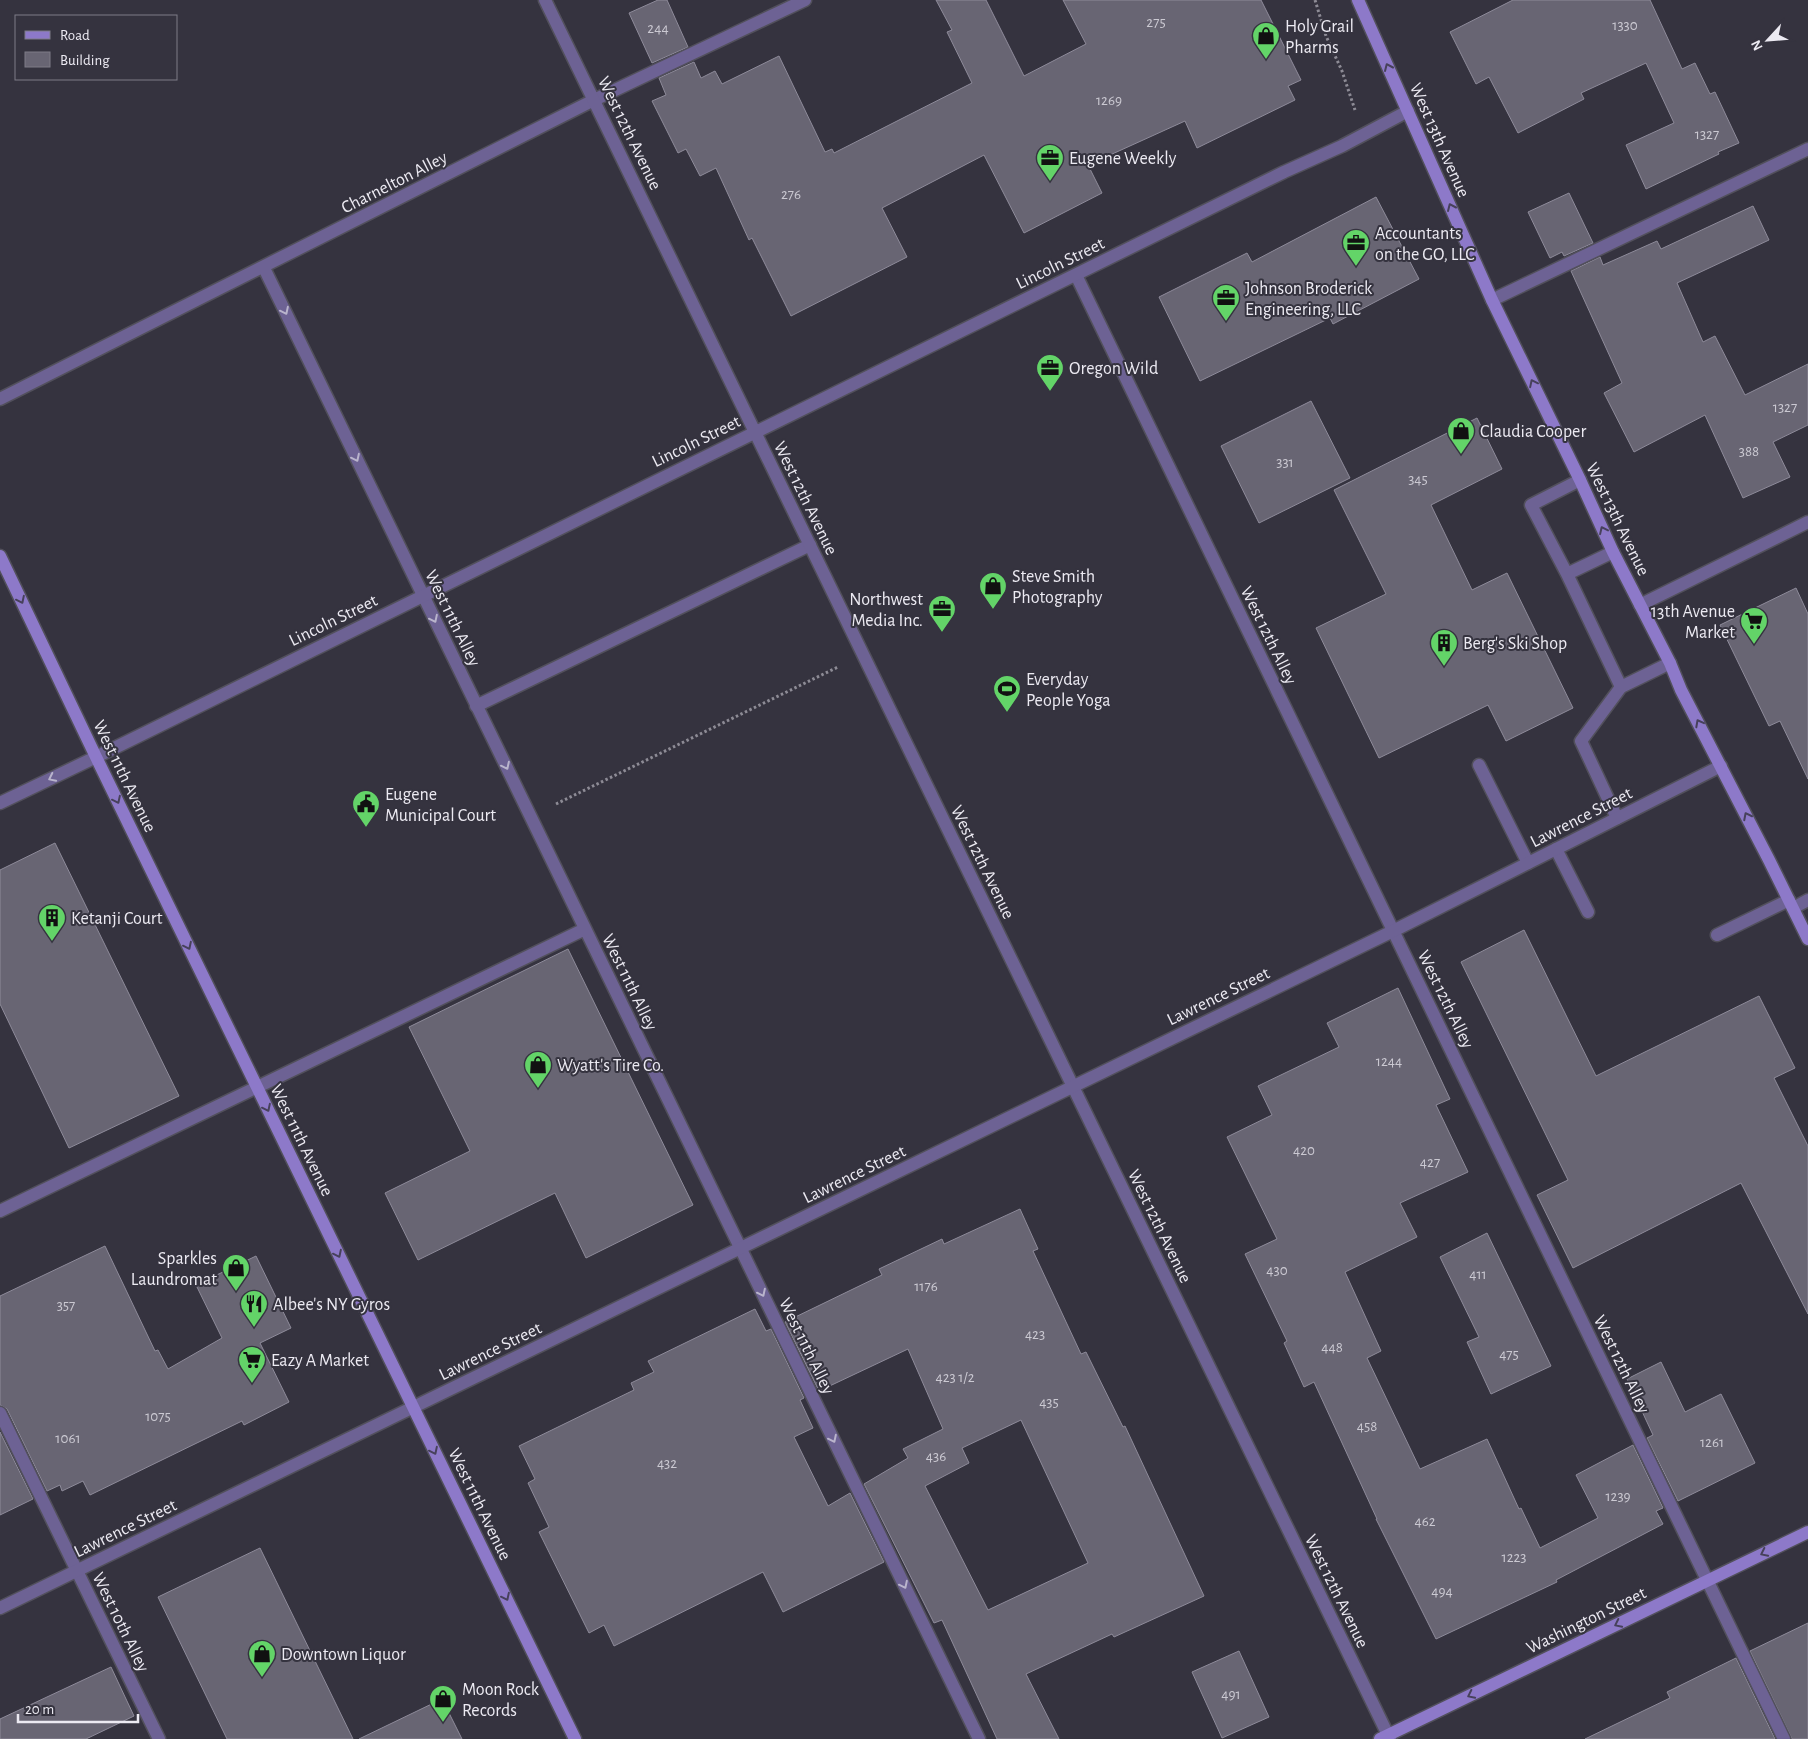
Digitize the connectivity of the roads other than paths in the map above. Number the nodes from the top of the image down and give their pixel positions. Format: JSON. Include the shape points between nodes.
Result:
{"nodes":[{"id":1,"x":546,"y":0,"type":"edge"},
{"id":2,"x":805,"y":0,"type":"edge"},
{"id":3,"x":1358,"y":0,"type":"edge"},
{"id":4,"x":594,"y":100,"type":"junction"},
{"id":5,"x":1408,"y":111,"type":"junction"},
{"id":6,"x":1808,"y":149,"type":"edge"},
{"id":7,"x":264,"y":268,"type":"junction"},
{"id":8,"x":1076,"y":275,"type":"junction"},
{"id":9,"x":1492,"y":300,"type":"junction"},
{"id":10,"x":0,"y":399,"type":"edge"},
{"id":11,"x":755,"y":432,"type":"junction"},
{"id":12,"x":1580,"y":480,"type":"junction"},
{"id":13,"x":1808,"y":522,"type":"edge"},
{"id":14,"x":810,"y":545,"type":"junction"},
{"id":15,"x":1613,"y":552,"type":"junction"},
{"id":16,"x":0,"y":556,"type":"edge"},
{"id":17,"x":1567,"y":574,"type":"junction"},
{"id":18,"x":423,"y":596,"type":"junction"},
{"id":19,"x":1640,"y":605,"type":"junction"},
{"id":20,"x":1670,"y":663,"type":"junction"},
{"id":21,"x":1621,"y":687,"type":"junction"},
{"id":22,"x":476,"y":706,"type":"junction"},
{"id":23,"x":96,"y":756,"type":"junction"},
{"id":24,"x":1479,"y":765,"type":"dead end"},
{"id":25,"x":1721,"y":766,"type":"junction"},
{"id":26,"x":0,"y":803,"type":"edge"},
{"id":27,"x":1618,"y":818,"type":"junction"},
{"id":28,"x":1556,"y":849,"type":"junction"},
{"id":29,"x":1528,"y":863,"type":"junction"},
{"id":30,"x":1808,"y":900,"type":"edge"},
{"id":31,"x":1791,"y":904,"type":"junction"},
{"id":32,"x":1588,"y":912,"type":"dead end"},
{"id":33,"x":585,"y":929,"type":"junction"},
{"id":34,"x":1393,"y":931,"type":"junction"},
{"id":35,"x":1717,"y":935,"type":"dead end"},
{"id":36,"x":1808,"y":939,"type":"edge"},
{"id":37,"x":1073,"y":1086,"type":"junction"},
{"id":38,"x":257,"y":1088,"type":"junction"},
{"id":39,"x":0,"y":1211,"type":"edge"},
{"id":40,"x":741,"y":1249,"type":"junction"},
{"id":41,"x":413,"y":1407,"type":"junction"},
{"id":42,"x":0,"y":1413,"type":"edge"},
{"id":43,"x":1808,"y":1532,"type":"edge"},
{"id":44,"x":76,"y":1571,"type":"junction"},
{"id":45,"x":1707,"y":1581,"type":"junction"},
{"id":46,"x":0,"y":1608,"type":"edge"},
{"id":47,"x":1386,"y":1738,"type":"edge"},
{"id":48,"x":159,"y":1739,"type":"edge"},
{"id":49,"x":575,"y":1739,"type":"edge"},
{"id":50,"x":979,"y":1739,"type":"edge"},
{"id":51,"x":1784,"y":1739,"type":"edge"}],
"edges":[{"from":1,"to":4,"type":"street","name":"West 12th Avenue"},
{"from":2,"to":4,"type":"street","name":"Charnelton Alley"},
{"from":5,"to":3,"type":"main road","name":"West 13th Avenue","one_way":true},
{"from":4,"to":7,"type":"street","name":"Charnelton Alley"},
{"from":4,"to":11,"type":"street","name":"West 12th Avenue"},
{"from":5,"to":8,"type":"street","name":"Lincoln Street"},
{"from":9,"to":5,"type":"main road","name":"West 13th Avenue","one_way":true},
{"from":6,"to":9,"type":"street"},
{"from":7,"to":10,"type":"street","name":"Charnelton Alley"},
{"from":7,"to":18,"type":"street","name":"West 11th Alley","one_way":true},
{"from":8,"to":11,"type":"street","name":"Lincoln Street"},
{"from":8,"to":34,"type":"street","name":"West 12th Alley"},
{"from":12,"to":9,"type":"main road","name":"West 13th Avenue","one_way":true},
{"from":11,"to":14,"type":"street","name":"West 12th Avenue"},
{"from":11,"to":18,"type":"street","name":"Lincoln Street"},
{"from":15,"to":12,"type":"main road","name":"West 13th Avenue","one_way":true},
{"from":12,"to":17,"type":"street","via":[[1531,505]]},
{"from":13,"to":19,"type":"street"},
{"from":14,"to":22,"type":"street"},
{"from":14,"to":37,"type":"street","name":"West 12th Avenue"},
{"from":15,"to":17,"type":"street"},
{"from":15,"to":19,"type":"main road","name":"West 13th Avenue"},
{"from":16,"to":23,"type":"main road","name":"West 11th Avenue","one_way":true},
{"from":17,"to":21,"type":"street"},
{"from":18,"to":22,"type":"street","name":"West 11th Alley","one_way":true},
{"from":18,"to":23,"type":"street","name":"Lincoln Street"},
{"from":19,"to":20,"type":"main road","name":"West 13th Avenue"},
{"from":20,"to":21,"type":"street"},
{"from":25,"to":20,"type":"main road","name":"West 13th Avenue","one_way":true},
{"from":21,"to":27,"type":"street","via":[[1581,742]]},
{"from":22,"to":33,"type":"street","name":"West 11th Alley","one_way":true},
{"from":23,"to":26,"type":"street","name":"Lincoln Street","one_way":true},
{"from":23,"to":38,"type":"main road","name":"West 11th Avenue","one_way":true},
{"from":24,"to":29,"type":"street"},
{"from":25,"to":27,"type":"street","name":"Lawrence Street"},
{"from":31,"to":25,"type":"main road","name":"West 13th Avenue","one_way":true},
{"from":27,"to":28,"type":"street","name":"Lawrence Street"},
{"from":28,"to":29,"type":"street","name":"Lawrence Street"},
{"from":28,"to":32,"type":"street"},
{"from":29,"to":34,"type":"street","name":"Lawrence Street"},
{"from":30,"to":31,"type":"street"},
{"from":31,"to":35,"type":"street"},
{"from":31,"to":36,"type":"main road","name":"West 13th Avenue"},
{"from":33,"to":38,"type":"street"},
{"from":33,"to":40,"type":"street","name":"West 11th Alley"},
{"from":34,"to":37,"type":"street","name":"Lawrence Street"},
{"from":34,"to":45,"type":"street","name":"West 12th Alley"},
{"from":37,"to":40,"type":"street","name":"Lawrence Street"},
{"from":37,"to":47,"type":"street","name":"West 12th Avenue"},
{"from":38,"to":39,"type":"street"},
{"from":38,"to":41,"type":"main road","name":"West 11th Avenue","one_way":true},
{"from":40,"to":41,"type":"street","name":"Lawrence Street"},
{"from":40,"to":50,"type":"street","name":"West 11th Alley","one_way":true},
{"from":41,"to":44,"type":"street","name":"Lawrence Street"},
{"from":41,"to":49,"type":"main road","name":"West 11th Avenue","one_way":true},
{"from":42,"to":44,"type":"street","name":"West 10th Alley"},
{"from":43,"to":45,"type":"main road","name":"Washington Street","one_way":true},
{"from":44,"to":46,"type":"street","name":"Lawrence Street"},
{"from":44,"to":48,"type":"street","name":"West 10th Alley"},
{"from":45,"to":47,"type":"main road","name":"Washington Street","one_way":true},
{"from":45,"to":51,"type":"street","name":"West 12th Alley"}]}
